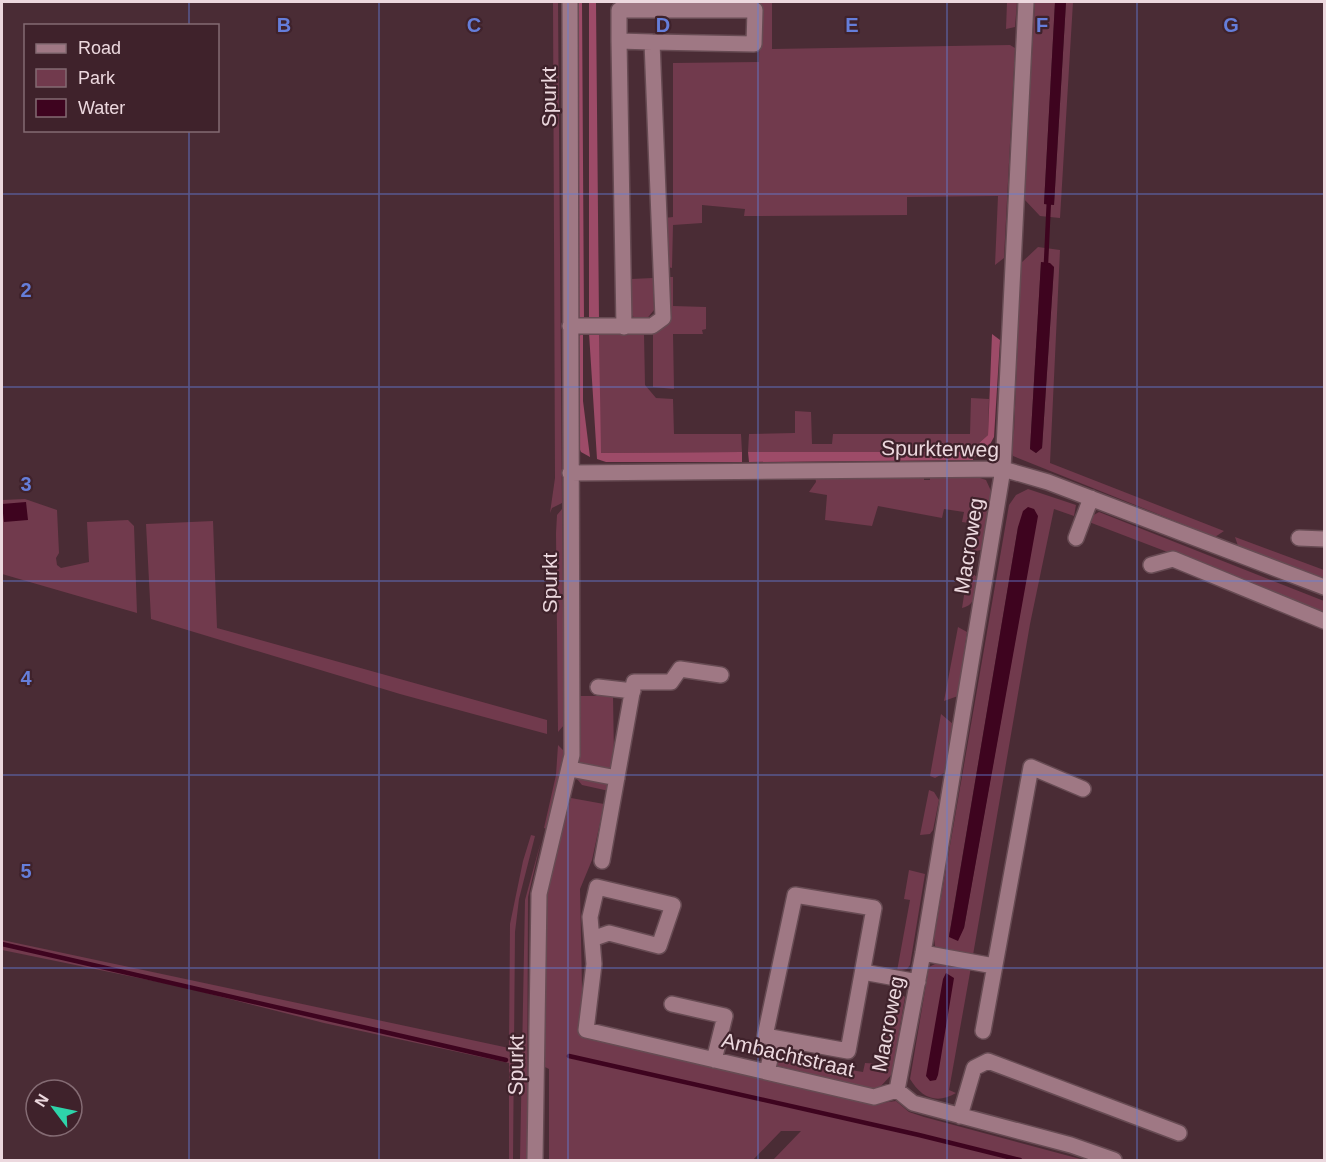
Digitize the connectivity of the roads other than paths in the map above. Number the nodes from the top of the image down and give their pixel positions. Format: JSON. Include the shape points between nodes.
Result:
{"nodes":[{"id":1,"x":570,"y":2,"type":"edge"},
{"id":2,"x":1026,"y":2,"type":"edge"},
{"id":3,"x":619,"y":41,"type":"junction"},
{"id":4,"x":652,"y":42,"type":"junction"},
{"id":5,"x":570,"y":326,"type":"junction"},
{"id":6,"x":624,"y":327,"type":"junction"},
{"id":7,"x":1003,"y":469,"type":"junction"},
{"id":8,"x":570,"y":473,"type":"junction"},
{"id":9,"x":1091,"y":498,"type":"junction"},
{"id":10,"x":1076,"y":538,"type":"dead end"},
{"id":11,"x":1299,"y":538,"type":"dead end"},
{"id":12,"x":1324,"y":539,"type":"edge"},
{"id":13,"x":1151,"y":565,"type":"dead end"},
{"id":14,"x":1324,"y":586,"type":"edge"},
{"id":15,"x":1324,"y":621,"type":"edge"},
{"id":16,"x":721,"y":675,"type":"dead end"},
{"id":17,"x":598,"y":687,"type":"dead end"},
{"id":18,"x":633,"y":691,"type":"junction"},
{"id":19,"x":570,"y":769,"type":"junction"},
{"id":20,"x":617,"y":778,"type":"junction"},
{"id":21,"x":1083,"y":789,"type":"dead end"},
{"id":22,"x":602,"y":861,"type":"dead end"},
{"id":23,"x":592,"y":939,"type":"junction"},
{"id":24,"x":923,"y":953,"type":"junction"},
{"id":25,"x":994,"y":966,"type":"junction"},
{"id":26,"x":863,"y":972,"type":"junction"},
{"id":27,"x":918,"y":982,"type":"junction"},
{"id":28,"x":672,"y":1004,"type":"dead end"},
{"id":29,"x":983,"y":1031,"type":"dead end"},
{"id":30,"x":775,"y":1038,"type":"junction"},
{"id":31,"x":714,"y":1060,"type":"junction"},
{"id":32,"x":767,"y":1072,"type":"junction"},
{"id":33,"x":897,"y":1090,"type":"junction"},
{"id":34,"x":960,"y":1116,"type":"junction"},
{"id":35,"x":1179,"y":1132,"type":"dead end"},
{"id":36,"x":535,"y":1161,"type":"edge"},
{"id":37,"x":1114,"y":1161,"type":"edge"}],
"edges":[{"from":1,"to":5,"type":"street","name":"Spurkt"},
{"from":2,"to":7,"type":"street","name":"Macroweg"},
{"from":3,"to":4,"type":"street"},
{"from":3,"to":4,"type":"street","via":[[619,10],[755,10],[754,44]]},
{"from":3,"to":6,"type":"street"},
{"from":4,"to":6,"type":"street","via":[[663,318],[652,326]]},
{"from":5,"to":6,"type":"street"},
{"from":5,"to":8,"type":"street","name":"Spurkt"},
{"from":7,"to":8,"type":"street","name":"Spurkterweg"},
{"from":7,"to":9,"type":"street","name":"Spurkterweg"},
{"from":7,"to":24,"type":"street","name":"Macroweg"},
{"from":8,"to":19,"type":"street","name":"Spurkt"},
{"from":9,"to":10,"type":"street"},
{"from":9,"to":14,"type":"street","name":"Spurkterweg"},
{"from":11,"to":12,"type":"street"},
{"from":13,"to":15,"type":"street","via":[[1173,559]]},
{"from":16,"to":18,"type":"street","via":[[680,669],[670,682],[634,682]]},
{"from":17,"to":18,"type":"street"},
{"from":18,"to":20,"type":"street"},
{"from":19,"to":20,"type":"street"},
{"from":19,"to":36,"type":"street","name":"Spurkt","via":[[539,894]]},
{"from":20,"to":22,"type":"street"},
{"from":21,"to":25,"type":"street","via":[[1031,767]]},
{"from":23,"to":23,"type":"street","via":[[590,917],[597,887],[673,905],[659,946],[609,933]]},
{"from":23,"to":31,"type":"street","name":"Ambachtstraat","via":[[594,964],[586,1030]]},
{"from":24,"to":25,"type":"street"},
{"from":24,"to":27,"type":"street","name":"Macroweg"},
{"from":25,"to":29,"type":"street"},
{"from":26,"to":27,"type":"street"},
{"from":26,"to":30,"type":"street","via":[[848,1051]]},
{"from":26,"to":30,"type":"street","via":[[874,908],[795,895],[765,1036]]},
{"from":27,"to":33,"type":"street","name":"Macroweg"},
{"from":28,"to":31,"type":"street","via":[[725,1016]]},
{"from":30,"to":32,"type":"street"},
{"from":31,"to":32,"type":"street","name":"Ambachtstraat"},
{"from":32,"to":33,"type":"street","name":"Ambachtstraat","via":[[874,1097]]},
{"from":33,"to":34,"type":"street","via":[[913,1103]]},
{"from":34,"to":35,"type":"street","via":[[974,1068],[988,1062]]},
{"from":34,"to":37,"type":"street","via":[[1071,1145]]}]}
